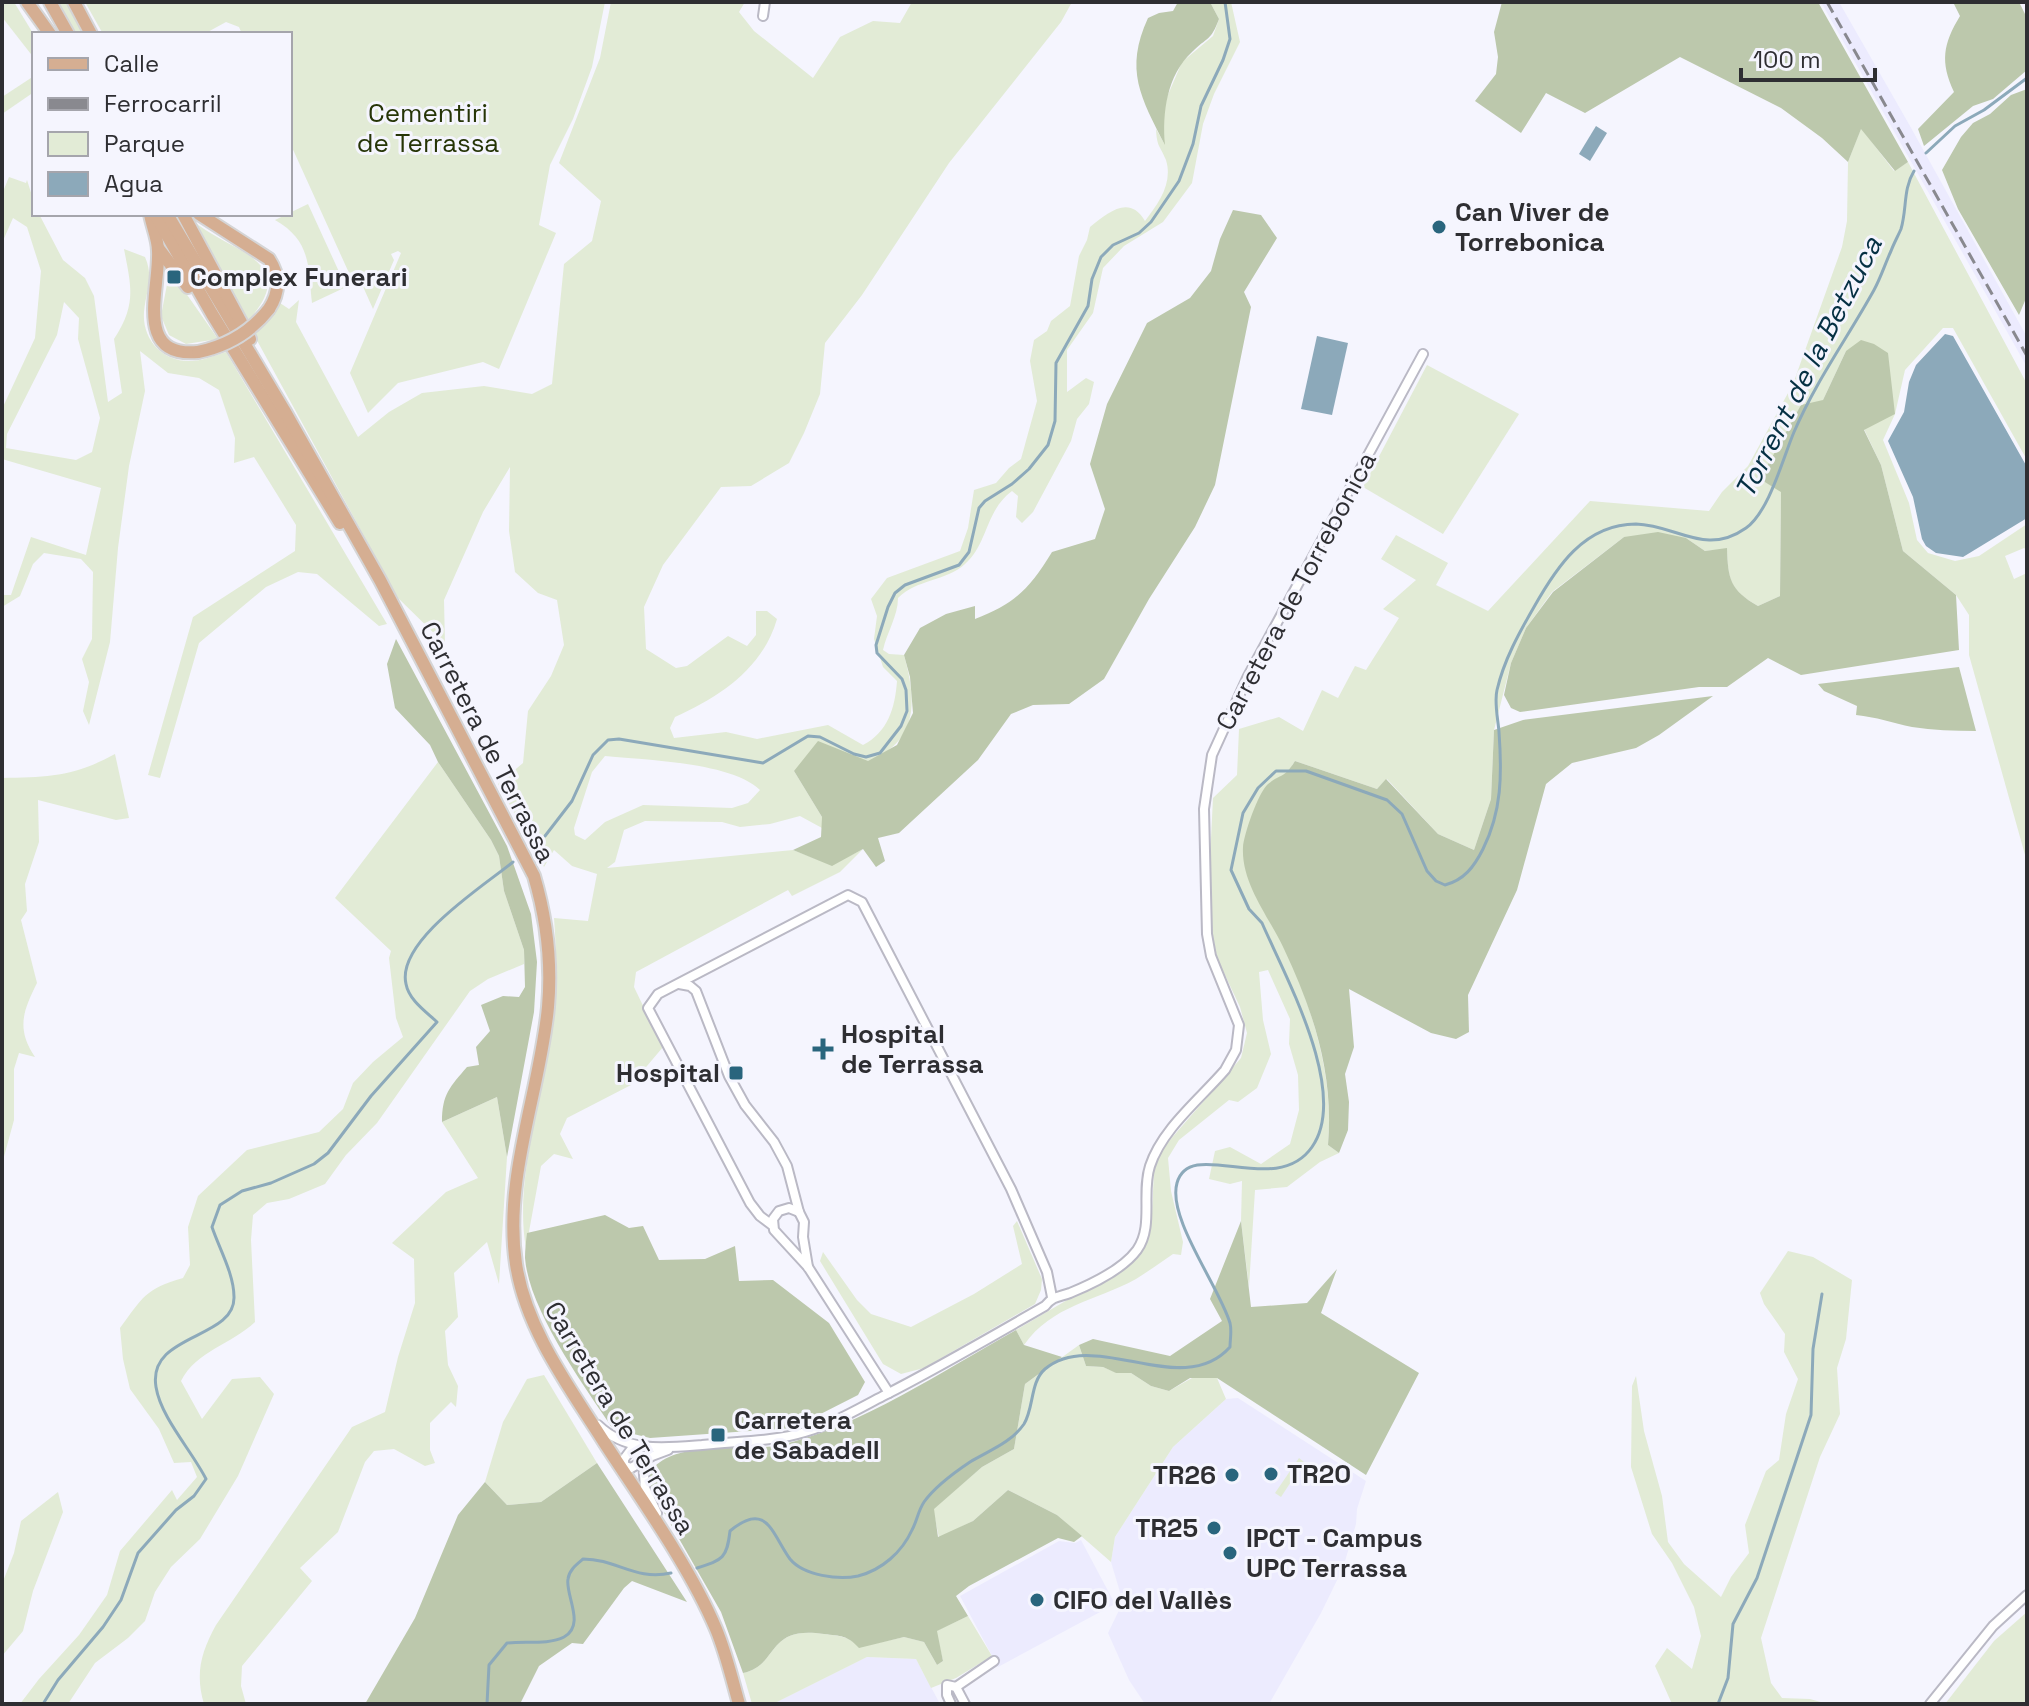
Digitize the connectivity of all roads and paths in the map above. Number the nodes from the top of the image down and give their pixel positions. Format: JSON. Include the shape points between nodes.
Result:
{"nodes":[{"id":1,"x":27,"y":2,"type":"edge"},
{"id":2,"x":37,"y":2,"type":"edge"},
{"id":3,"x":50,"y":2,"type":"edge"},
{"id":4,"x":74,"y":2,"type":"edge"},
{"id":5,"x":765,"y":2,"type":"edge"},
{"id":6,"x":763,"y":16,"type":"dead end"},
{"id":7,"x":50,"y":32,"type":"edge"},
{"id":8,"x":51,"y":32,"type":"edge"},
{"id":9,"x":67,"y":32,"type":"edge"},
{"id":10,"x":90,"y":32,"type":"edge"},
{"id":11,"x":152,"y":216,"type":"edge"},
{"id":12,"x":153,"y":216,"type":"edge"},
{"id":13,"x":168,"y":216,"type":"edge"},
{"id":14,"x":184,"y":216,"type":"edge"},
{"id":15,"x":202,"y":216,"type":"edge"},
{"id":16,"x":158,"y":248,"type":"junction"},
{"id":17,"x":233,"y":349,"type":"junction"},
{"id":18,"x":1423,"y":354,"type":"dead end"},
{"id":19,"x":284,"y":410,"type":"junction"},
{"id":20,"x":392,"y":606,"type":"junction"},
{"id":21,"x":678,"y":984,"type":"junction"},
{"id":22,"x":799,"y":1212,"type":"junction"},
{"id":23,"x":804,"y":1226,"type":"junction"},
{"id":24,"x":773,"y":1227,"type":"junction"},
{"id":25,"x":784,"y":1239,"type":"junction"},
{"id":26,"x":808,"y":1267,"type":"junction"},
{"id":27,"x":1052,"y":1297,"type":"junction"},
{"id":28,"x":889,"y":1393,"type":"junction"},
{"id":29,"x":584,"y":1411,"type":"junction"},
{"id":30,"x":633,"y":1447,"type":"junction"},
{"id":31,"x":677,"y":1447,"type":"junction"},
{"id":32,"x":643,"y":1461,"type":"junction"},
{"id":33,"x":621,"y":1467,"type":"junction"},
{"id":34,"x":677,"y":1558,"type":"junction"},
{"id":35,"x":2027,"y":1595,"type":"edge"},
{"id":36,"x":994,"y":1661,"type":"dead end"},
{"id":37,"x":956,"y":1687,"type":"junction"},
{"id":38,"x":739,"y":1704,"type":"edge"},
{"id":39,"x":951,"y":1704,"type":"edge"},
{"id":40,"x":965,"y":1704,"type":"edge"},
{"id":41,"x":1930,"y":1704,"type":"edge"}],
"edges":[{"from":1,"to":7,"type":"main road"},
{"from":2,"to":8,"type":"main road"},
{"from":3,"to":9,"type":"main road"},
{"from":4,"to":10,"type":"main road"},
{"from":5,"to":6,"type":"street"},
{"from":11,"to":16,"type":"main road"},
{"from":12,"to":17,"type":"main road","name":"Carretera de Terrassa"},
{"from":13,"to":19,"type":"main road","name":"Carretera de Terrassa"},
{"from":14,"to":19,"type":"main road"},
{"from":15,"to":16,"type":"main road","bridge":true,"via":[[269,259],[275,270],[275,298],[253,326],[231,341],[198,352],[163,342],[153,316]]},
{"from":16,"to":17,"type":"main road"},
{"from":17,"to":20,"type":"main road","name":"Carretera de Terrassa"},
{"from":18,"to":27,"type":"street","name":"Carretera de Torrebonica","via":[[1248,676],[1212,755],[1204,809],[1205,903],[1211,956],[1239,1025],[1233,1059],[1160,1144],[1147,1176],[1146,1226],[1139,1248],[1117,1268]]},
{"from":19,"to":20,"type":"main road","name":"Carretera de Terrassa"},
{"from":20,"to":29,"type":"main road","name":"Carretera de Terrassa","via":[[524,854],[540,896],[548,944],[547,1010],[518,1178],[516,1265],[539,1333]]},
{"from":21,"to":22,"type":"street","via":[[696,991],[722,1064],[787,1166]]},
{"from":21,"to":24,"type":"street","via":[[658,994],[648,1008],[750,1203]]},
{"from":21,"to":27,"type":"street","via":[[839,899],[848,895],[862,902],[1011,1189],[1047,1272]]},
{"from":22,"to":23,"type":"street"},
{"from":22,"to":24,"type":"street","via":[[779,1211]]},
{"from":23,"to":25,"type":"street","via":[[799,1235]]},
{"from":23,"to":26,"type":"street"},
{"from":24,"to":25,"type":"street"},
{"from":25,"to":26,"type":"street"},
{"from":26,"to":28,"type":"street"},
{"from":27,"to":28,"type":"street","name":"Carretera de Torrebonica","via":[[1045,1306]]},
{"from":28,"to":31,"type":"street","name":"Carretera de Torrebonica","via":[[802,1433]]},
{"from":29,"to":30,"type":"street","via":[[608,1435]]},
{"from":29,"to":33,"type":"main road","name":"Carretera de Terrassa"},
{"from":30,"to":31,"type":"street","name":"Carretera de Torrebonica"},
{"from":30,"to":33,"type":"street"},
{"from":31,"to":32,"type":"street","name":"Carretera de Torrebonica"},
{"from":32,"to":33,"type":"street","name":"Carretera de Torrebonica"},
{"from":32,"to":34,"type":"street","via":[[645,1488]]},
{"from":33,"to":34,"type":"main road","name":"Carretera de Terrassa"},
{"from":34,"to":38,"type":"main road","name":"Carretera de Terrassa","via":[[716,1630]]},
{"from":35,"to":41,"type":"street","via":[[1972,1650]]},
{"from":36,"to":37,"type":"street"},
{"from":37,"to":39,"type":"street","via":[[947,1685]]},
{"from":37,"to":40,"type":"street"}]}
